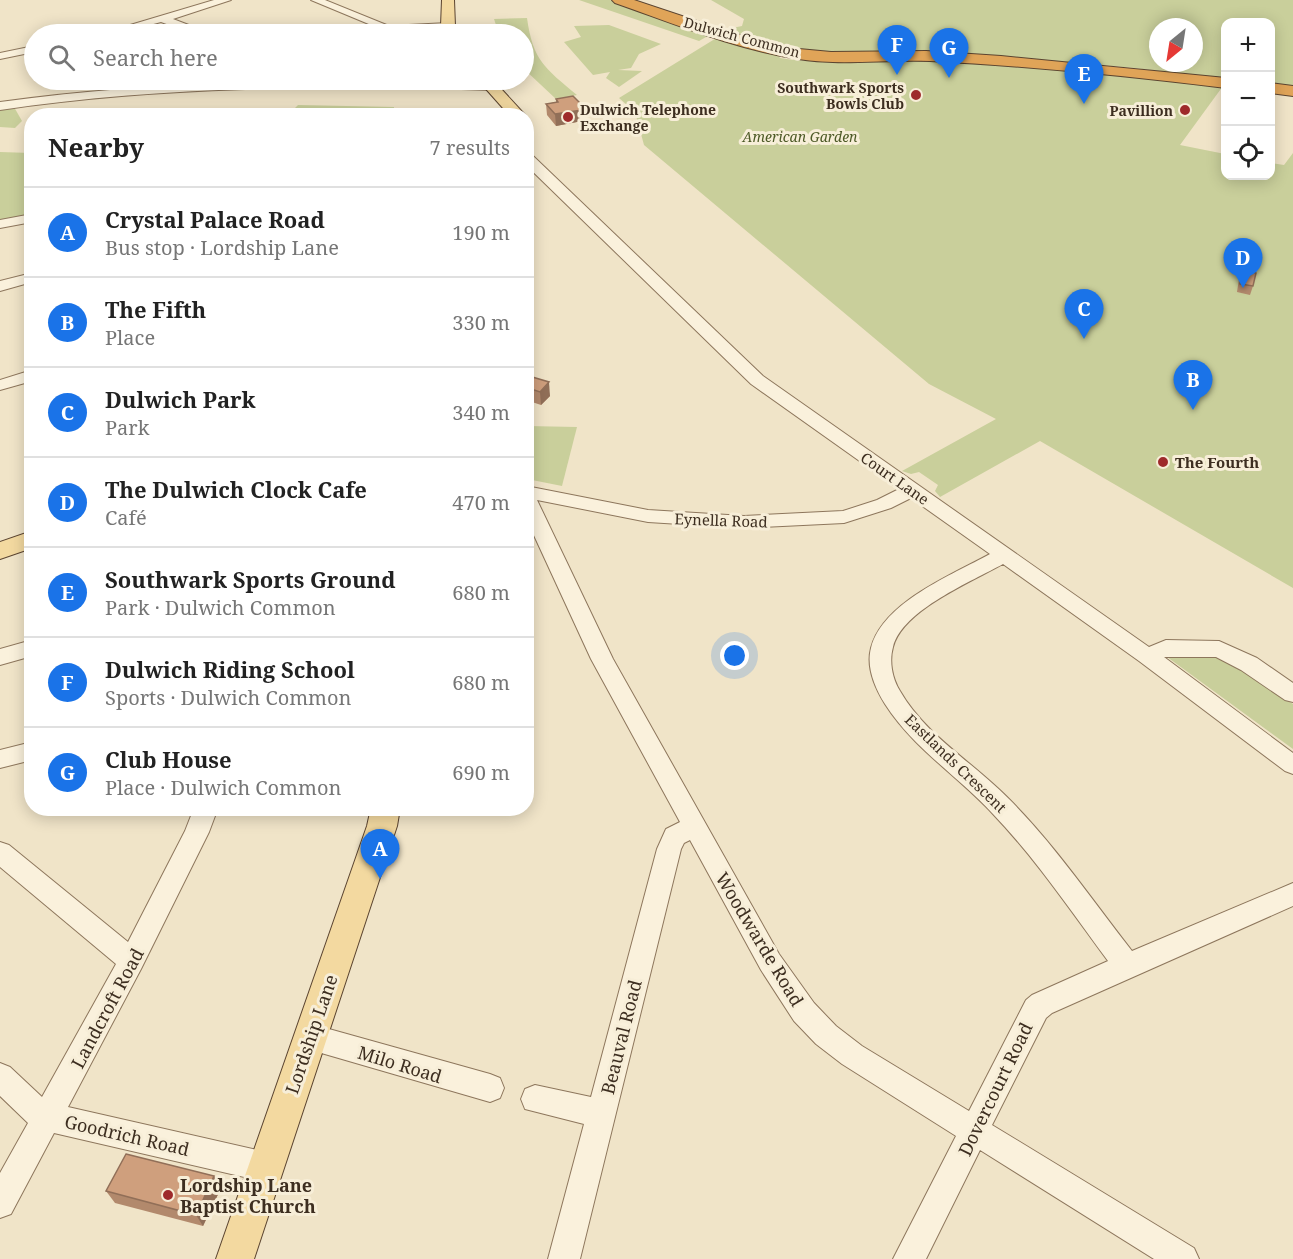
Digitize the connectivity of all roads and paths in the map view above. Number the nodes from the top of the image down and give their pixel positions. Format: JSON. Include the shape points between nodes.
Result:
{"nodes":[{"id":1,"x":226,"y":0,"type":"edge"},
{"id":2,"x":316,"y":0,"type":"edge"},
{"id":3,"x":448,"y":0,"type":"edge"},
{"id":4,"x":620,"y":0,"type":"edge"},
{"id":5,"x":164,"y":19,"type":"junction"},
{"id":6,"x":145,"y":24,"type":"edge"},
{"id":7,"x":177,"y":24,"type":"edge"},
{"id":8,"x":373,"y":24,"type":"edge"},
{"id":9,"x":450,"y":24,"type":"edge"},
{"id":10,"x":24,"y":51,"type":"edge"},
{"id":11,"x":0,"y":56,"type":"edge"},
{"id":12,"x":1221,"y":81,"type":"edge"},
{"id":13,"x":1275,"y":89,"type":"edge"},
{"id":14,"x":174,"y":90,"type":"edge"},
{"id":15,"x":495,"y":90,"type":"edge"},
{"id":16,"x":1293,"y":91,"type":"edge"},
{"id":17,"x":0,"y":106,"type":"edge"},
{"id":18,"x":512,"y":108,"type":"edge"},
{"id":19,"x":534,"y":165,"type":"edge"},
{"id":20,"x":24,"y":220,"type":"edge"},
{"id":21,"x":0,"y":224,"type":"edge"},
{"id":22,"x":24,"y":279,"type":"edge"},
{"id":23,"x":0,"y":286,"type":"edge"},
{"id":24,"x":24,"y":378,"type":"edge"},
{"id":25,"x":0,"y":385,"type":"edge"},
{"id":26,"x":913,"y":490,"type":"junction"},
{"id":27,"x":534,"y":495,"type":"edge"},
{"id":28,"x":534,"y":511,"type":"edge"},
{"id":29,"x":24,"y":542,"type":"edge"},
{"id":30,"x":0,"y":551,"type":"edge"},
{"id":31,"x":1004,"y":555,"type":"junction"},
{"id":32,"x":24,"y":650,"type":"edge"},
{"id":33,"x":1147,"y":656,"type":"junction"},
{"id":34,"x":0,"y":657,"type":"edge"},
{"id":35,"x":1293,"y":694,"type":"edge"},
{"id":36,"x":24,"y":753,"type":"edge"},
{"id":37,"x":0,"y":759,"type":"edge"},
{"id":38,"x":1293,"y":765,"type":"edge"},
{"id":39,"x":203,"y":816,"type":"edge"},
{"id":40,"x":383,"y":816,"type":"edge"},
{"id":41,"x":693,"y":826,"type":"junction"},
{"id":42,"x":0,"y":852,"type":"edge"},
{"id":43,"x":1293,"y":894,"type":"edge"},
{"id":44,"x":132,"y":961,"type":"junction"},
{"id":45,"x":1127,"y":966,"type":"junction"},
{"id":46,"x":311,"y":1037,"type":"junction"},
{"id":47,"x":0,"y":1077,"type":"edge"},
{"id":48,"x":490,"y":1089,"type":"dead end"},
{"id":49,"x":535,"y":1099,"type":"dead end"},
{"id":50,"x":602,"y":1114,"type":"junction"},
{"id":51,"x":48,"y":1116,"type":"junction"},
{"id":52,"x":975,"y":1131,"type":"junction"},
{"id":53,"x":266,"y":1167,"type":"junction"},
{"id":54,"x":0,"y":1203,"type":"edge"},
{"id":55,"x":235,"y":1259,"type":"edge"},
{"id":56,"x":564,"y":1259,"type":"edge"},
{"id":57,"x":909,"y":1259,"type":"edge"},
{"id":58,"x":1183,"y":1259,"type":"edge"}],
"edges":[{"from":1,"to":5,"type":"street"},
{"from":2,"to":8,"type":"street"},
{"from":3,"to":9,"type":"main road"},
{"from":4,"to":12,"type":"highway","name":"Dulwich Common","via":[[798,54],[1020,61]]},
{"from":5,"to":6,"type":"street"},
{"from":5,"to":7,"type":"street"},
{"from":10,"to":11,"type":"street"},
{"from":13,"to":16,"type":"highway"},
{"from":14,"to":17,"type":"street"},
{"from":15,"to":18,"type":"main road"},
{"from":19,"to":26,"type":"street","name":"Court Lane","via":[[757,380]]},
{"from":20,"to":21,"type":"street"},
{"from":22,"to":23,"type":"street"},
{"from":24,"to":25,"type":"street"},
{"from":26,"to":27,"type":"street","name":"Eynella Road","via":[[853,515],[744,522],[648,516]]},
{"from":26,"to":31,"type":"street","name":"Court Lane"},
{"from":28,"to":41,"type":"street","name":"Woodwarde Road","via":[[602,659]]},
{"from":29,"to":30,"type":"main road"},
{"from":31,"to":33,"type":"street","name":"Court Lane"},
{"from":31,"to":45,"type":"street","name":"Eastlands Crescent","via":[[917,604],[900,618],[881,649],[883,678],[908,718],[1011,817]]},
{"from":32,"to":34,"type":"street"},
{"from":33,"to":35,"type":"street","via":[[1166,648],[1219,649]]},
{"from":33,"to":38,"type":"street","name":"Court Lane"},
{"from":36,"to":37,"type":"street"},
{"from":39,"to":44,"type":"street","name":"Landcroft Road"},
{"from":40,"to":46,"type":"main road","name":"Lordship Lane"},
{"from":41,"to":50,"type":"street","name":"Beauval Road","via":[[675,836],[669,849]]},
{"from":41,"to":52,"type":"street","name":"Woodwarde Road","via":[[770,962],[816,1024],[852,1056]]},
{"from":42,"to":44,"type":"street"},
{"from":43,"to":45,"type":"street","name":"Dovercourt Road"},
{"from":44,"to":51,"type":"street","name":"Landcroft Road"},
{"from":45,"to":52,"type":"street","name":"Dovercourt Road","via":[[1036,1009]]},
{"from":46,"to":48,"type":"street","name":"Milo Road"},
{"from":46,"to":53,"type":"main road","name":"Lordship Lane"},
{"from":47,"to":51,"type":"street","name":"Goodrich Road","via":[[37,1112]]},
{"from":49,"to":50,"type":"street"},
{"from":50,"to":56,"type":"street","name":"Beauval Road"},
{"from":51,"to":53,"type":"street","name":"Goodrich Road"},
{"from":51,"to":54,"type":"street","name":"Landcroft Road"},
{"from":52,"to":57,"type":"street","name":"Dovercourt Road"},
{"from":52,"to":58,"type":"street","name":"Woodwarde Road"},
{"from":53,"to":55,"type":"main road","name":"Lordship Lane"}]}
